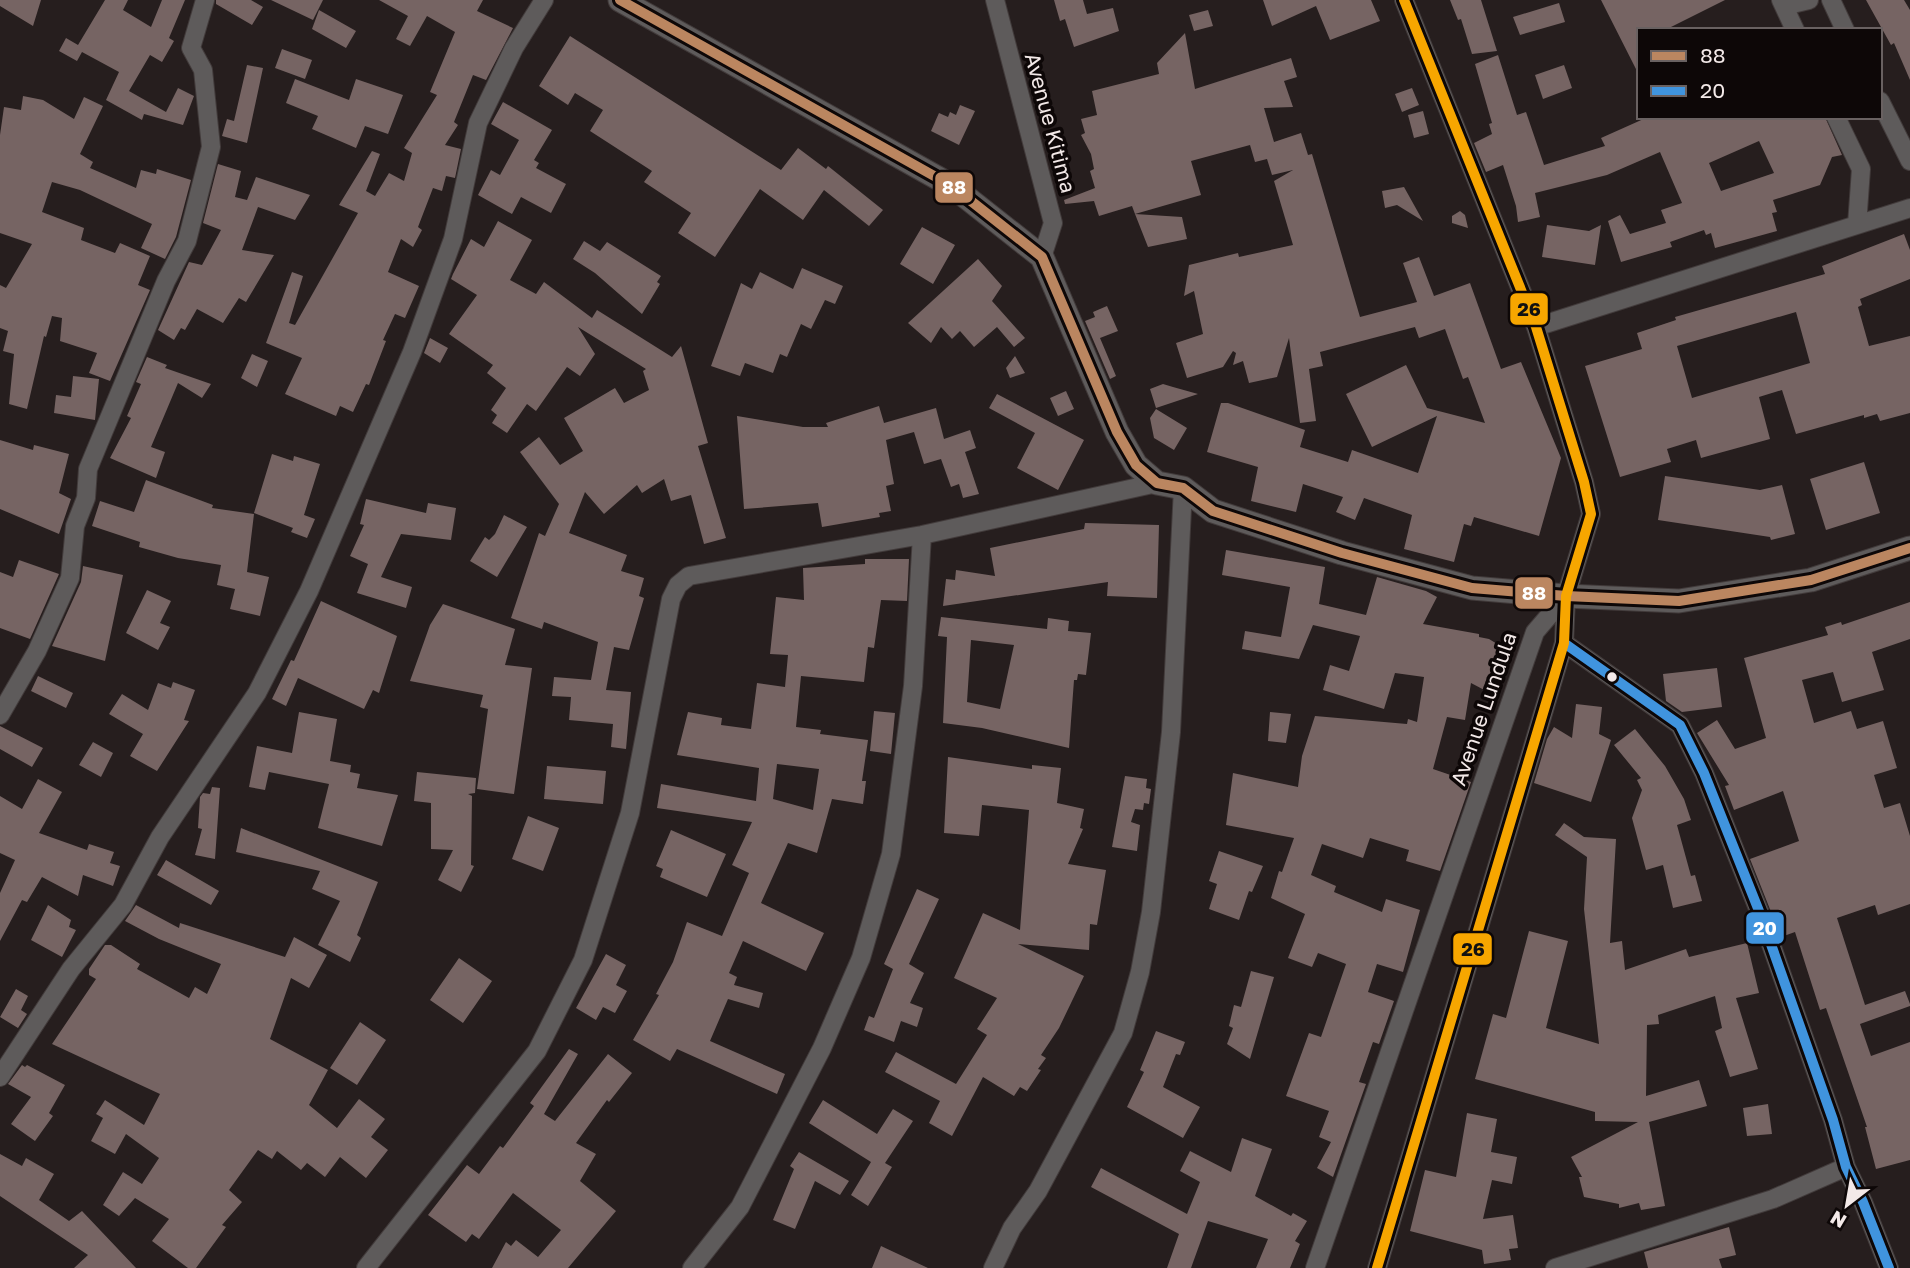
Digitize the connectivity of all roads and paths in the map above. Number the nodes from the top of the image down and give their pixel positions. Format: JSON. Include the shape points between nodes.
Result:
{"nodes":[{"id":1,"x":205,"y":0,"type":"edge"},
{"id":2,"x":544,"y":0,"type":"edge"},
{"id":3,"x":620,"y":0,"type":"edge"},
{"id":4,"x":995,"y":0,"type":"edge"},
{"id":5,"x":1404,"y":0,"type":"edge"},
{"id":6,"x":1810,"y":0,"type":"edge"},
{"id":7,"x":1831,"y":0,"type":"edge"},
{"id":8,"x":1782,"y":3,"type":"edge"},
{"id":9,"x":1794,"y":28,"type":"edge"},
{"id":10,"x":1844,"y":28,"type":"edge"},
{"id":11,"x":1882,"y":105,"type":"edge"},
{"id":12,"x":1837,"y":119,"type":"edge"},
{"id":13,"x":1910,"y":161,"type":"edge"},
{"id":14,"x":1910,"y":208,"type":"edge"},
{"id":15,"x":1857,"y":225,"type":"junction"},
{"id":16,"x":1042,"y":257,"type":"junction"},
{"id":17,"x":1536,"y":327,"type":"junction"},
{"id":18,"x":1157,"y":483,"type":"junction"},
{"id":19,"x":1183,"y":488,"type":"junction"},
{"id":20,"x":922,"y":535,"type":"junction"},
{"id":21,"x":1910,"y":548,"type":"edge"},
{"id":22,"x":1566,"y":596,"type":"junction"},
{"id":23,"x":1564,"y":643,"type":"junction"},
{"id":24,"x":0,"y":715,"type":"edge"},
{"id":25,"x":0,"y":1077,"type":"edge"},
{"id":26,"x":1846,"y":1167,"type":"junction"},
{"id":27,"x":366,"y":1268,"type":"edge"},
{"id":28,"x":692,"y":1268,"type":"edge"},
{"id":29,"x":993,"y":1268,"type":"edge"},
{"id":30,"x":1315,"y":1268,"type":"edge"},
{"id":31,"x":1377,"y":1268,"type":"edge"},
{"id":32,"x":1555,"y":1268,"type":"edge"},
{"id":33,"x":1888,"y":1268,"type":"edge"}],
"edges":[{"from":1,"to":24,"type":"street","via":[[191,48],[203,70],[211,147],[187,241],[88,469],[86,498],[75,526],[70,579],[37,651]]},
{"from":2,"to":25,"type":"street","via":[[514,48],[478,123],[453,239],[412,352],[309,591],[257,693],[160,837],[123,905],[71,969]]},
{"from":3,"to":16,"type":"street","via":[[952,186]]},
{"from":4,"to":16,"type":"street","name":"Avenue Kitima","via":[[1053,223]]},
{"from":5,"to":17,"type":"street"},
{"from":6,"to":8,"type":"street"},
{"from":7,"to":10,"type":"street"},
{"from":8,"to":9,"type":"street"},
{"from":11,"to":13,"type":"street"},
{"from":12,"to":15,"type":"street","via":[[1861,169]]},
{"from":14,"to":15,"type":"street"},
{"from":15,"to":17,"type":"street"},
{"from":16,"to":18,"type":"street","via":[[1117,432],[1136,465]]},
{"from":17,"to":22,"type":"street","via":[[1591,514]]},
{"from":18,"to":19,"type":"street"},
{"from":18,"to":20,"type":"street"},
{"from":19,"to":22,"type":"street","via":[[1213,511],[1342,553],[1472,588]]},
{"from":19,"to":29,"type":"street","via":[[1171,732],[1140,972],[1123,1034]]},
{"from":20,"to":27,"type":"street","via":[[689,576],[678,585],[671,599],[630,813],[583,960],[537,1051]]},
{"from":20,"to":28,"type":"street","via":[[913,686],[891,854],[861,958],[822,1048],[740,1207]]},
{"from":21,"to":22,"type":"street","via":[[1811,580],[1679,601]]},
{"from":22,"to":23,"type":"street"},
{"from":22,"to":30,"type":"street","name":"Avenue Lundula","via":[[1535,632]]},
{"from":23,"to":26,"type":"street","via":[[1680,725],[1761,916]]},
{"from":23,"to":31,"type":"street"},
{"from":26,"to":32,"type":"street","via":[[1773,1199]]},
{"from":26,"to":33,"type":"street"}]}
